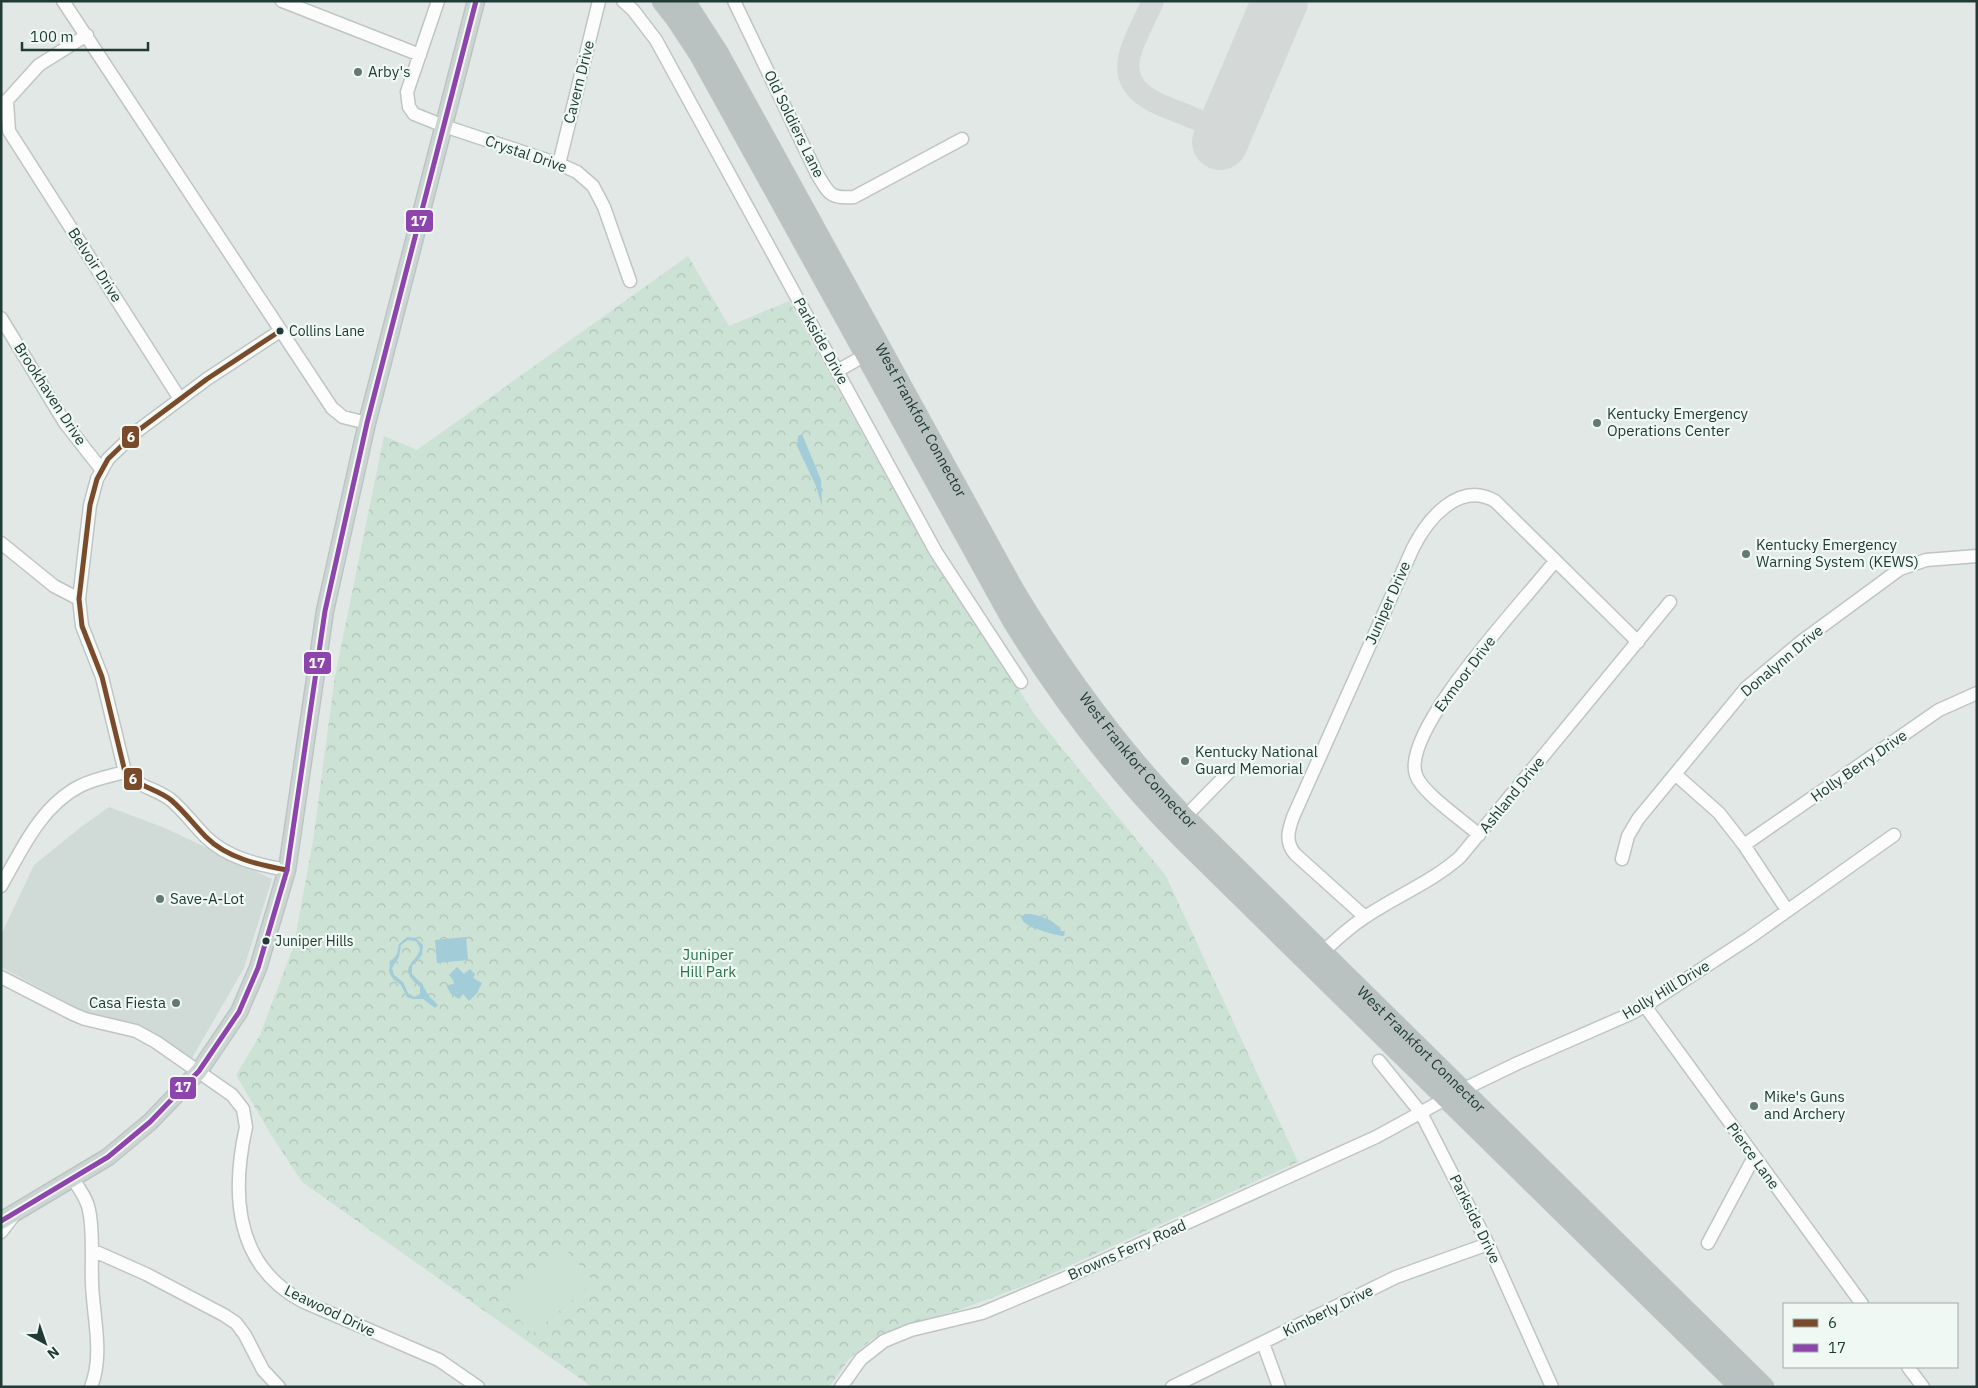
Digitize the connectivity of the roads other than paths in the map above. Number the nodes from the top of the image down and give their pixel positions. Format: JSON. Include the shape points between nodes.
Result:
{"nodes":[{"id":1,"x":63,"y":1,"type":"edge"},
{"id":2,"x":282,"y":1,"type":"edge"},
{"id":3,"x":438,"y":1,"type":"edge"},
{"id":4,"x":476,"y":1,"type":"edge"},
{"id":5,"x":599,"y":1,"type":"edge"},
{"id":6,"x":623,"y":1,"type":"edge"},
{"id":7,"x":662,"y":1,"type":"edge"},
{"id":8,"x":685,"y":1,"type":"edge"},
{"id":9,"x":734,"y":1,"type":"edge"},
{"id":10,"x":87,"y":36,"type":"junction"},
{"id":11,"x":420,"y":55,"type":"junction"},
{"id":12,"x":4,"y":104,"type":"edge"},
{"id":13,"x":444,"y":126,"type":"junction"},
{"id":14,"x":5,"y":128,"type":"edge"},
{"id":15,"x":962,"y":139,"type":"dead end"},
{"id":16,"x":559,"y":164,"type":"junction"},
{"id":17,"x":630,"y":281,"type":"dead end"},
{"id":18,"x":1,"y":318,"type":"edge"},
{"id":19,"x":280,"y":331,"type":"junction"},
{"id":20,"x":872,"y":351,"type":"junction"},
{"id":21,"x":838,"y":370,"type":"junction"},
{"id":22,"x":180,"y":399,"type":"junction"},
{"id":23,"x":367,"y":423,"type":"junction"},
{"id":24,"x":101,"y":469,"type":"junction"},
{"id":25,"x":1,"y":543,"type":"edge"},
{"id":26,"x":1977,"y":556,"type":"edge"},
{"id":27,"x":1555,"y":562,"type":"junction"},
{"id":28,"x":79,"y":599,"type":"junction"},
{"id":29,"x":1670,"y":602,"type":"dead end"},
{"id":30,"x":1638,"y":642,"type":"junction"},
{"id":31,"x":1020,"y":682,"type":"dead end"},
{"id":32,"x":1977,"y":693,"type":"edge"},
{"id":33,"x":125,"y":772,"type":"junction"},
{"id":34,"x":1229,"y":772,"type":"dead end"},
{"id":35,"x":1675,"y":774,"type":"junction"},
{"id":36,"x":1179,"y":823,"type":"junction"},
{"id":37,"x":1894,"y":835,"type":"dead end"},
{"id":38,"x":1479,"y":836,"type":"junction"},
{"id":39,"x":1744,"y":845,"type":"junction"},
{"id":40,"x":1622,"y":859,"type":"dead end"},
{"id":41,"x":287,"y":870,"type":"junction"},
{"id":42,"x":1,"y":886,"type":"edge"},
{"id":43,"x":1787,"y":910,"type":"junction"},
{"id":44,"x":1365,"y":917,"type":"junction"},
{"id":45,"x":1316,"y":959,"type":"junction"},
{"id":46,"x":1,"y":977,"type":"edge"},
{"id":47,"x":1645,"y":1006,"type":"junction"},
{"id":48,"x":1379,"y":1061,"type":"dead end"},
{"id":49,"x":199,"y":1071,"type":"junction"},
{"id":50,"x":1454,"y":1094,"type":"junction"},
{"id":51,"x":1421,"y":1114,"type":"junction"},
{"id":52,"x":1754,"y":1157,"type":"junction"},
{"id":53,"x":72,"y":1179,"type":"junction"},
{"id":54,"x":18,"y":1211,"type":"junction"},
{"id":55,"x":1,"y":1221,"type":"edge"},
{"id":56,"x":1,"y":1232,"type":"edge"},
{"id":57,"x":1708,"y":1242,"type":"dead end"},
{"id":58,"x":1488,"y":1244,"type":"junction"},
{"id":59,"x":92,"y":1250,"type":"junction"},
{"id":60,"x":1861,"y":1303,"type":"edge"},
{"id":61,"x":1263,"y":1342,"type":"junction"},
{"id":62,"x":1909,"y":1368,"type":"edge"},
{"id":63,"x":91,"y":1387,"type":"edge"},
{"id":64,"x":279,"y":1387,"type":"edge"},
{"id":65,"x":478,"y":1387,"type":"edge"},
{"id":66,"x":841,"y":1387,"type":"edge"},
{"id":67,"x":1172,"y":1387,"type":"edge"},
{"id":68,"x":1280,"y":1387,"type":"edge"},
{"id":69,"x":1552,"y":1387,"type":"edge"},
{"id":70,"x":1740,"y":1387,"type":"edge"},
{"id":71,"x":1764,"y":1387,"type":"edge"},
{"id":72,"x":1923,"y":1387,"type":"edge"}],
"edges":[{"from":1,"to":10,"type":"street"},
{"from":2,"to":11,"type":"street"},
{"from":3,"to":11,"type":"street","name":"Crystal Drive"},
{"from":4,"to":13,"type":"main road"},
{"from":5,"to":16,"type":"street","name":"Cavern Drive"},
{"from":6,"to":21,"type":"street","name":"Parkside Drive","via":[[656,40]]},
{"from":7,"to":20,"type":"highway","name":"West Frankfort Connector","via":[[699,54]]},
{"from":8,"to":20,"type":"highway","name":"West Frankfort Connector","via":[[723,61]]},
{"from":9,"to":15,"type":"street","name":"Old Soldiers Lane","via":[[817,174],[836,198],[854,197]]},
{"from":10,"to":12,"type":"street","via":[[39,66]]},
{"from":10,"to":19,"type":"street"},
{"from":11,"to":13,"type":"street","name":"Crystal Drive","via":[[407,92],[409,107],[414,114]]},
{"from":12,"to":14,"type":"street","name":"Belvoir Drive"},
{"from":13,"to":16,"type":"street","name":"Crystal Drive"},
{"from":13,"to":23,"type":"main road"},
{"from":14,"to":22,"type":"street","name":"Belvoir Drive"},
{"from":16,"to":17,"type":"street","name":"Crystal Drive","via":[[585,178],[599,196]]},
{"from":18,"to":24,"type":"street","name":"Brookhaven Drive","via":[[65,422]]},
{"from":19,"to":22,"type":"street"},
{"from":19,"to":23,"type":"street","via":[[337,414]]},
{"from":20,"to":21,"type":"street"},
{"from":20,"to":36,"type":"highway","name":"West Frankfort Connector","via":[[995,591],[1039,664],[1098,746]]},
{"from":21,"to":31,"type":"street","name":"Parkside Drive","via":[[936,552]]},
{"from":22,"to":24,"type":"street","via":[[120,445]]},
{"from":23,"to":41,"type":"main road","via":[[324,611]]},
{"from":24,"to":28,"type":"street","via":[[90,505]]},
{"from":25,"to":28,"type":"street","via":[[54,586]]},
{"from":26,"to":35,"type":"street","name":"Donalynn Drive","via":[[1919,562],[1888,577],[1750,683]]},
{"from":27,"to":30,"type":"street","name":"Juniper Drive"},
{"from":27,"to":38,"type":"street","name":"Exmoor Drive","via":[[1450,689],[1417,754],[1415,773],[1421,785]]},
{"from":27,"to":44,"type":"street","name":"Juniper Drive","via":[[1504,509],[1482,495],[1464,497],[1442,509],[1419,536],[1288,832],[1288,842],[1295,854]]},
{"from":28,"to":33,"type":"street","via":[[82,626],[102,677]]},
{"from":29,"to":30,"type":"street","name":"Ashland Drive"},
{"from":30,"to":38,"type":"street","name":"Ashland Drive"},
{"from":32,"to":39,"type":"street","name":"Holly Berry Drive","via":[[1939,710]]},
{"from":33,"to":41,"type":"street","via":[[136,782],[171,800],[206,838],[222,850],[248,861]]},
{"from":33,"to":42,"type":"street","via":[[82,785],[58,802],[33,829]]},
{"from":34,"to":36,"type":"street"},
{"from":35,"to":39,"type":"street","via":[[1719,813]]},
{"from":35,"to":40,"type":"street","name":"Donalynn Drive","via":[[1634,826]]},
{"from":36,"to":45,"type":"highway","name":"West Frankfort Connector"},
{"from":37,"to":43,"type":"street","name":"Holly Hill Drive"},
{"from":38,"to":44,"type":"street","name":"Ashland Drive","via":[[1449,866]]},
{"from":39,"to":43,"type":"street"},
{"from":41,"to":49,"type":"main road","via":[[258,968],[239,1012]]},
{"from":43,"to":47,"type":"street","name":"Holly Hill Drive"},
{"from":44,"to":45,"type":"street","name":"Ashland Drive"},
{"from":45,"to":50,"type":"highway","name":"West Frankfort Connector"},
{"from":46,"to":49,"type":"street","name":"Leawood Drive","via":[[72,1014],[136,1031]]},
{"from":47,"to":50,"type":"street","name":"Holly Hill Drive"},
{"from":47,"to":52,"type":"street","name":"Pierce Lane"},
{"from":48,"to":51,"type":"street","name":"Parkside Drive"},
{"from":49,"to":53,"type":"main road","via":[[134,1136]]},
{"from":49,"to":65,"type":"street","name":"Leawood Drive","via":[[232,1095],[242,1109],[246,1127],[239,1174],[240,1212],[246,1236],[270,1277],[302,1301],[439,1360]]},
{"from":50,"to":51,"type":"street","name":"Holly Hill Drive"},
{"from":50,"to":70,"type":"highway","name":"West Frankfort Connector"},
{"from":50,"to":71,"type":"highway","name":"West Frankfort Connector"},
{"from":51,"to":58,"type":"street","name":"Parkside Drive"},
{"from":51,"to":66,"type":"street","name":"Browns Ferry Road","via":[[1296,1175],[1029,1294],[982,1313],[897,1335],[872,1349]]},
{"from":52,"to":57,"type":"street"},
{"from":52,"to":60,"type":"street","name":"Pierce Lane"},
{"from":53,"to":54,"type":"main road"},
{"from":53,"to":59,"type":"street","via":[[89,1208]]},
{"from":54,"to":55,"type":"main road"},
{"from":54,"to":56,"type":"street"},
{"from":58,"to":61,"type":"street","name":"Kimberly Drive","via":[[1396,1277]]},
{"from":58,"to":69,"type":"street","name":"Parkside Drive"},
{"from":59,"to":63,"type":"street","via":[[92,1297],[98,1356]]},
{"from":59,"to":64,"type":"street","via":[[146,1274],[236,1323],[263,1370]]},
{"from":61,"to":67,"type":"street","name":"Kimberly Drive"},
{"from":61,"to":68,"type":"street"},
{"from":62,"to":72,"type":"street"}]}
